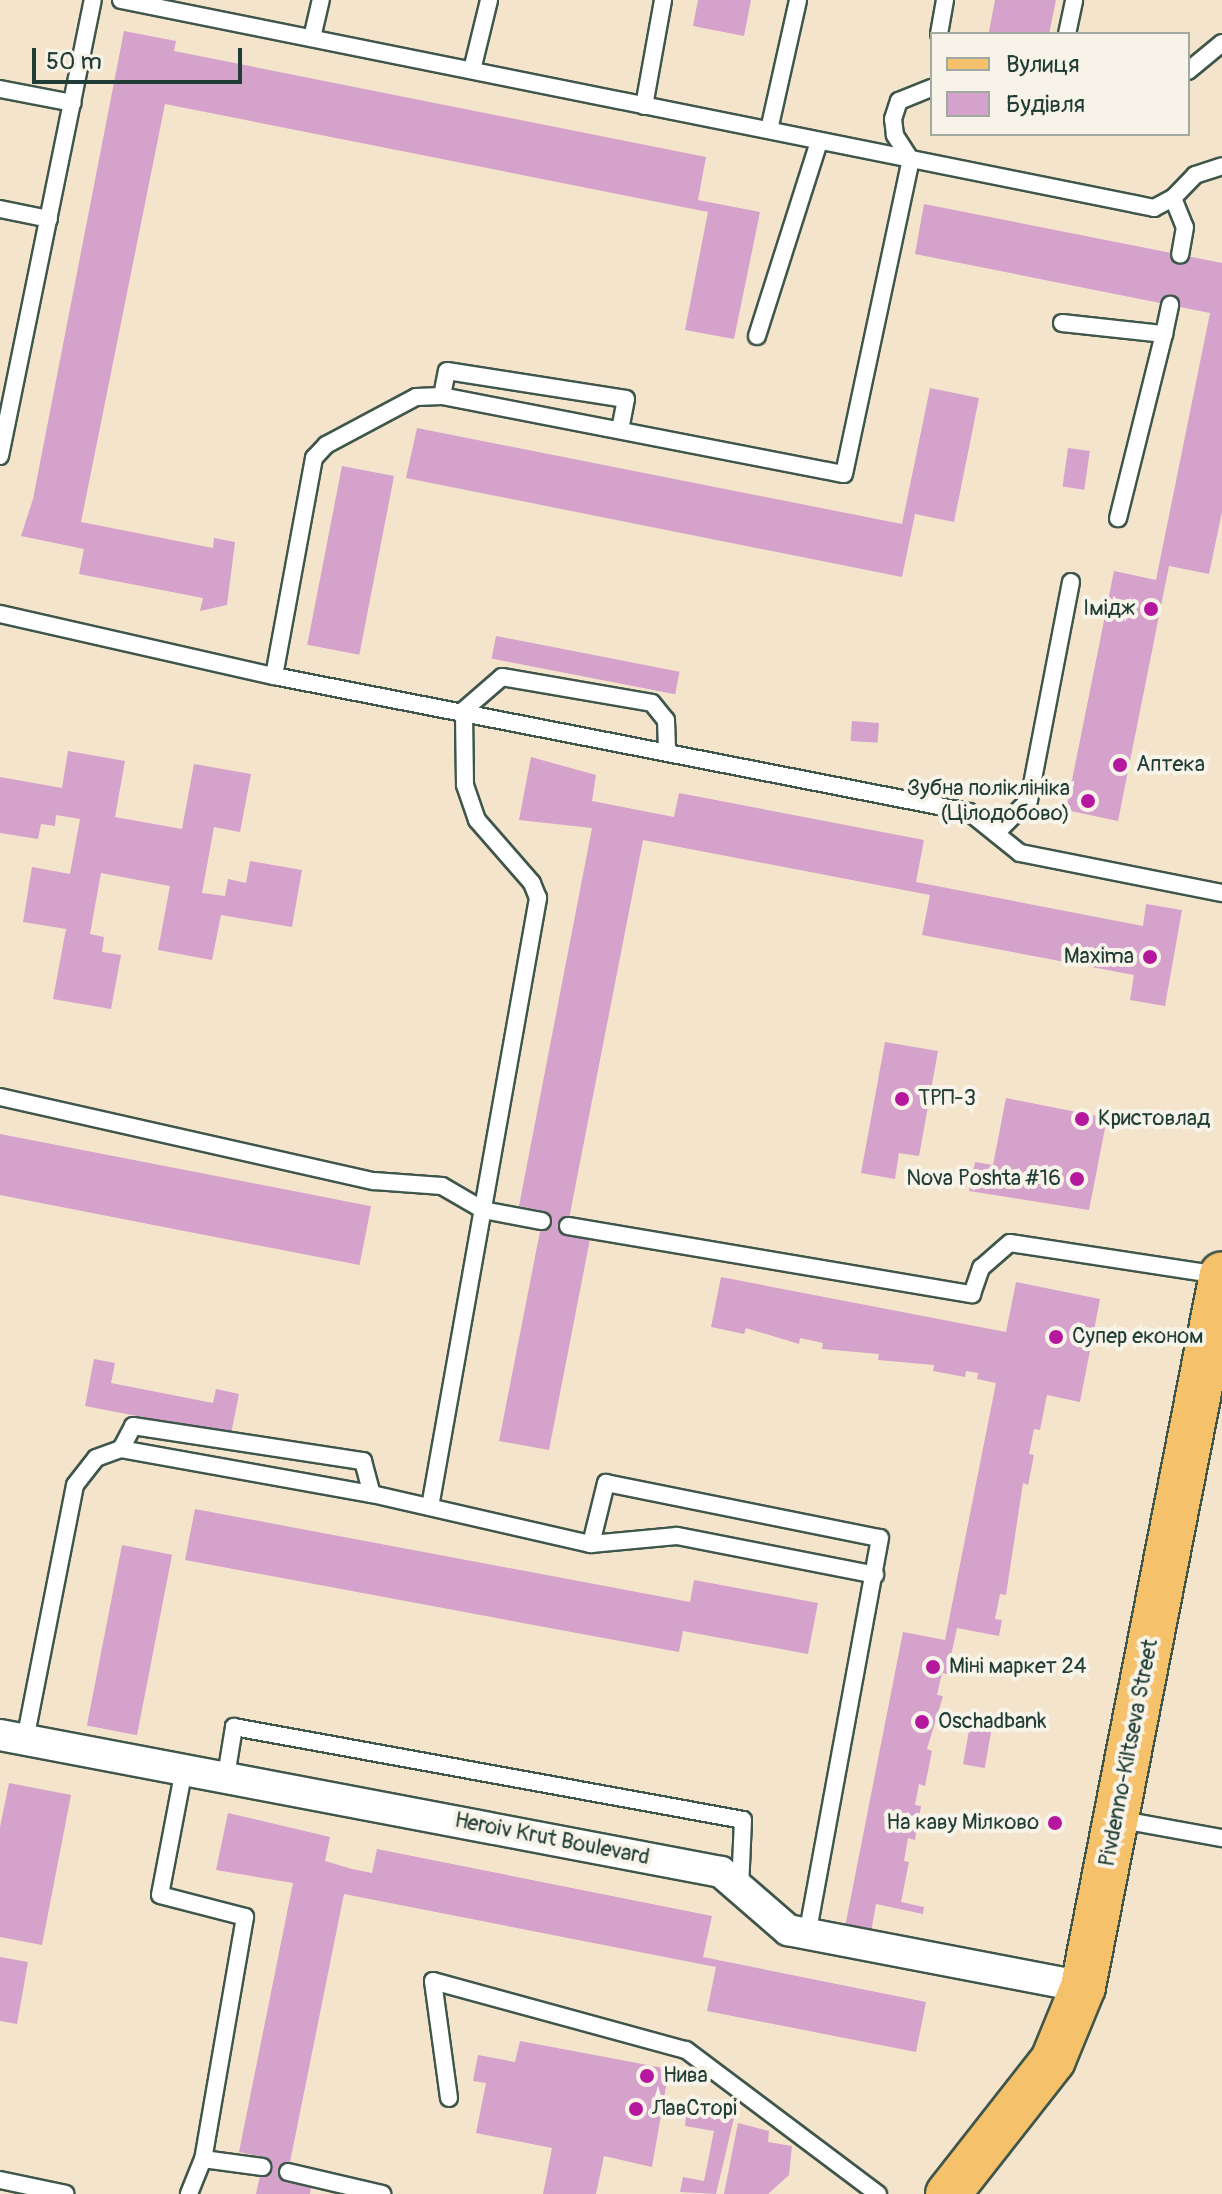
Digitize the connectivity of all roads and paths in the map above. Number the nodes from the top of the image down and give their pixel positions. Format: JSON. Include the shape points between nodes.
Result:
{"nodes":[{"id":1,"x":93,"y":0,"type":"edge"},
{"id":2,"x":121,"y":0,"type":"edge"},
{"id":3,"x":321,"y":0,"type":"edge"},
{"id":4,"x":489,"y":0,"type":"edge"},
{"id":5,"x":663,"y":0,"type":"edge"},
{"id":6,"x":798,"y":0,"type":"edge"},
{"id":7,"x":945,"y":0,"type":"edge"},
{"id":8,"x":1074,"y":0,"type":"edge"},
{"id":9,"x":200,"y":8,"type":"edge"},
{"id":10,"x":939,"y":32,"type":"edge"},
{"id":11,"x":1067,"y":32,"type":"edge"},
{"id":12,"x":312,"y":38,"type":"junction"},
{"id":13,"x":1222,"y":43,"type":"edge"},
{"id":14,"x":1190,"y":69,"type":"edge"},
{"id":15,"x":472,"y":70,"type":"junction"},
{"id":16,"x":930,"y":87,"type":"edge"},
{"id":17,"x":0,"y":89,"type":"edge"},
{"id":18,"x":73,"y":103,"type":"junction"},
{"id":19,"x":644,"y":106,"type":"junction"},
{"id":20,"x":769,"y":130,"type":"junction"},
{"id":21,"x":819,"y":142,"type":"junction"},
{"id":22,"x":911,"y":160,"type":"junction"},
{"id":23,"x":1222,"y":166,"type":"edge"},
{"id":24,"x":1173,"y":198,"type":"junction"},
{"id":25,"x":0,"y":209,"type":"edge"},
{"id":26,"x":49,"y":219,"type":"junction"},
{"id":27,"x":1180,"y":255,"type":"dead end"},
{"id":28,"x":1170,"y":305,"type":"dead end"},
{"id":29,"x":1062,"y":323,"type":"dead end"},
{"id":30,"x":1164,"y":334,"type":"junction"},
{"id":31,"x":757,"y":336,"type":"dead end"},
{"id":32,"x":442,"y":396,"type":"junction"},
{"id":33,"x":620,"y":429,"type":"junction"},
{"id":34,"x":0,"y":456,"type":"edge"},
{"id":35,"x":1118,"y":518,"type":"dead end"},
{"id":36,"x":1071,"y":582,"type":"dead end"},
{"id":37,"x":0,"y":614,"type":"edge"},
{"id":38,"x":274,"y":676,"type":"junction"},
{"id":39,"x":464,"y":710,"type":"junction"},
{"id":40,"x":667,"y":749,"type":"junction"},
{"id":41,"x":996,"y":833,"type":"junction"},
{"id":42,"x":1222,"y":893,"type":"edge"},
{"id":43,"x":0,"y":1097,"type":"edge"},
{"id":44,"x":483,"y":1210,"type":"junction"},
{"id":45,"x":542,"y":1221,"type":"dead end"},
{"id":46,"x":568,"y":1226,"type":"dead end"},
{"id":47,"x":1222,"y":1275,"type":"edge"},
{"id":48,"x":121,"y":1449,"type":"junction"},
{"id":49,"x":372,"y":1494,"type":"junction"},
{"id":50,"x":430,"y":1507,"type":"junction"},
{"id":51,"x":591,"y":1544,"type":"junction"},
{"id":52,"x":875,"y":1575,"type":"junction"},
{"id":53,"x":13,"y":1738,"type":"edge"},
{"id":54,"x":184,"y":1769,"type":"junction"},
{"id":55,"x":226,"y":1776,"type":"junction"},
{"id":56,"x":1117,"y":1818,"type":"junction"},
{"id":57,"x":1222,"y":1838,"type":"edge"},
{"id":58,"x":740,"y":1888,"type":"junction"},
{"id":59,"x":807,"y":1935,"type":"junction"},
{"id":60,"x":1083,"y":1987,"type":"junction"},
{"id":61,"x":449,"y":2098,"type":"dead end"},
{"id":62,"x":203,"y":2159,"type":"junction"},
{"id":63,"x":262,"y":2167,"type":"dead end"},
{"id":64,"x":288,"y":2172,"type":"dead end"},
{"id":65,"x":0,"y":2180,"type":"edge"},
{"id":66,"x":66,"y":2194,"type":"edge"},
{"id":67,"x":189,"y":2194,"type":"edge"},
{"id":68,"x":382,"y":2194,"type":"edge"},
{"id":69,"x":878,"y":2194,"type":"edge"},
{"id":70,"x":948,"y":2194,"type":"edge"}],
"edges":[{"from":1,"to":18,"type":"lane"},
{"from":2,"to":9,"type":"lane"},
{"from":3,"to":12,"type":"lane"},
{"from":4,"to":15,"type":"lane"},
{"from":5,"to":19,"type":"lane"},
{"from":6,"to":20,"type":"lane"},
{"from":7,"to":10,"type":"lane"},
{"from":8,"to":11,"type":"lane"},
{"from":9,"to":12,"type":"lane"},
{"from":12,"to":15,"type":"lane"},
{"from":13,"to":14,"type":"lane"},
{"from":15,"to":19,"type":"lane"},
{"from":16,"to":22,"type":"lane","via":[[899,101],[893,119],[895,135]]},
{"from":17,"to":18,"type":"lane"},
{"from":18,"to":26,"type":"lane"},
{"from":19,"to":20,"type":"lane"},
{"from":20,"to":21,"type":"lane"},
{"from":21,"to":22,"type":"lane"},
{"from":21,"to":31,"type":"lane"},
{"from":22,"to":24,"type":"lane","via":[[1154,208]]},
{"from":22,"to":33,"type":"lane","via":[[844,474]]},
{"from":23,"to":24,"type":"lane","via":[[1195,175]]},
{"from":24,"to":27,"type":"lane","via":[[1185,227]]},
{"from":25,"to":26,"type":"lane"},
{"from":26,"to":34,"type":"lane"},
{"from":28,"to":30,"type":"lane"},
{"from":29,"to":30,"type":"lane"},
{"from":30,"to":35,"type":"lane"},
{"from":32,"to":33,"type":"lane"},
{"from":32,"to":33,"type":"lane","via":[[447,371],[626,399]]},
{"from":32,"to":38,"type":"lane","via":[[416,397],[326,445],[314,458]]},
{"from":36,"to":41,"type":"lane","via":[[1029,800]]},
{"from":37,"to":38,"type":"lane"},
{"from":38,"to":39,"type":"lane"},
{"from":39,"to":40,"type":"lane"},
{"from":39,"to":40,"type":"lane","via":[[502,677],[652,703],[666,720]]},
{"from":39,"to":44,"type":"lane","via":[[465,785],[477,820],[532,883],[538,898]]},
{"from":40,"to":41,"type":"lane","via":[[969,812]]},
{"from":41,"to":42,"type":"lane","via":[[1020,853]]},
{"from":43,"to":44,"type":"lane","via":[[374,1181],[442,1186]]},
{"from":44,"to":45,"type":"lane"},
{"from":44,"to":50,"type":"lane"},
{"from":46,"to":47,"type":"lane","via":[[972,1294],[981,1268],[1010,1243]]},
{"from":47,"to":56,"type":"main road","name":"Pivdenno-Kiltseva Street"},
{"from":48,"to":49,"type":"lane"},
{"from":48,"to":49,"type":"lane","via":[[133,1426],[363,1461]]},
{"from":48,"to":53,"type":"lane","via":[[96,1458],[75,1485]]},
{"from":49,"to":50,"type":"lane"},
{"from":50,"to":51,"type":"lane"},
{"from":51,"to":52,"type":"lane","via":[[677,1536]]},
{"from":51,"to":52,"type":"lane","via":[[606,1483],[880,1538]]},
{"from":52,"to":59,"type":"lane"},
{"from":53,"to":54,"type":"street","name":"Heroiv Krut Boulevard"},
{"from":54,"to":55,"type":"street","name":"Heroiv Krut Boulevard"},
{"from":54,"to":62,"type":"lane","via":[[160,1895],[245,1917]]},
{"from":55,"to":58,"type":"street","name":"Heroiv Krut Boulevard","via":[[721,1872]]},
{"from":55,"to":58,"type":"lane","via":[[234,1727],[743,1820]]},
{"from":56,"to":57,"type":"lane"},
{"from":56,"to":60,"type":"main road","name":"Pivdenno-Kiltseva Street"},
{"from":58,"to":59,"type":"street","name":"Heroiv Krut Boulevard","via":[[788,1930]]},
{"from":59,"to":60,"type":"street","name":"Heroiv Krut Boulevard"},
{"from":60,"to":70,"type":"main road","name":"Pivdenno-Kiltseva Street","via":[[1053,2060]]},
{"from":61,"to":69,"type":"lane","via":[[433,1981],[686,2050]]},
{"from":62,"to":63,"type":"lane"},
{"from":62,"to":67,"type":"lane"},
{"from":64,"to":68,"type":"lane"},
{"from":65,"to":66,"type":"lane"}]}
